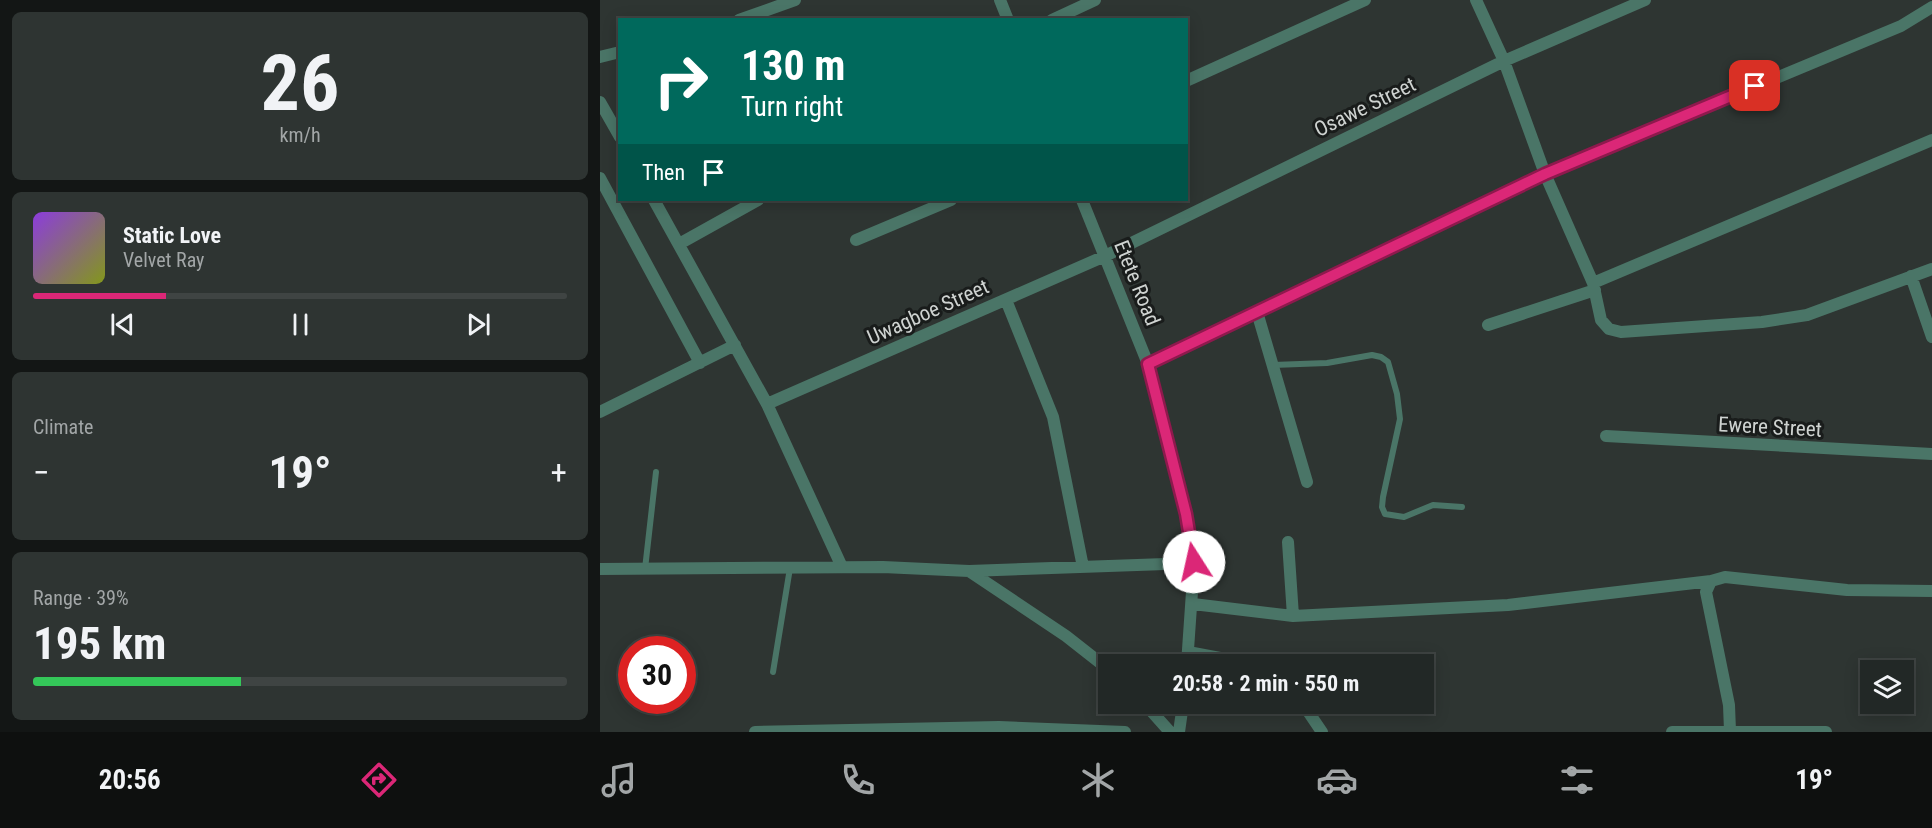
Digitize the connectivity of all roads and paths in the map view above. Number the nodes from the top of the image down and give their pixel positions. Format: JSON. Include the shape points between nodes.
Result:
{"nodes":[{"id":1,"x":795,"y":0,"type":"edge"},
{"id":2,"x":1000,"y":0,"type":"edge"},
{"id":3,"x":1095,"y":0,"type":"edge"},
{"id":4,"x":1365,"y":0,"type":"edge"},
{"id":5,"x":1476,"y":0,"type":"edge"},
{"id":6,"x":1645,"y":0,"type":"edge"},
{"id":7,"x":1932,"y":7,"type":"edge"},
{"id":8,"x":745,"y":18,"type":"edge"},
{"id":9,"x":1007,"y":18,"type":"edge"},
{"id":10,"x":1056,"y":18,"type":"edge"},
{"id":11,"x":618,"y":52,"type":"edge"},
{"id":12,"x":600,"y":57,"type":"edge"},
{"id":13,"x":1504,"y":61,"type":"junction"},
{"id":14,"x":1188,"y":80,"type":"edge"},
{"id":15,"x":600,"y":102,"type":"edge"},
{"id":16,"x":618,"y":134,"type":"edge"},
{"id":17,"x":1932,"y":140,"type":"edge"},
{"id":18,"x":1545,"y":174,"type":"junction"},
{"id":19,"x":600,"y":178,"type":"edge"},
{"id":20,"x":658,"y":201,"type":"edge"},
{"id":21,"x":756,"y":201,"type":"edge"},
{"id":22,"x":949,"y":201,"type":"edge"},
{"id":23,"x":1082,"y":201,"type":"edge"},
{"id":24,"x":856,"y":240,"type":"dead end"},
{"id":25,"x":679,"y":244,"type":"junction"},
{"id":26,"x":1105,"y":256,"type":"junction"},
{"id":27,"x":1932,"y":269,"type":"edge"},
{"id":28,"x":1911,"y":276,"type":"junction"},
{"id":29,"x":1594,"y":286,"type":"junction"},
{"id":30,"x":1006,"y":300,"type":"junction"},
{"id":31,"x":1257,"y":312,"type":"junction"},
{"id":32,"x":1488,"y":325,"type":"dead end"},
{"id":33,"x":1932,"y":337,"type":"edge"},
{"id":34,"x":735,"y":345,"type":"junction"},
{"id":35,"x":700,"y":363,"type":"junction"},
{"id":36,"x":1148,"y":364,"type":"junction"},
{"id":37,"x":1273,"y":365,"type":"junction"},
{"id":38,"x":767,"y":404,"type":"junction"},
{"id":39,"x":600,"y":411,"type":"edge"},
{"id":40,"x":1606,"y":436,"type":"dead end"},
{"id":41,"x":1932,"y":454,"type":"edge"},
{"id":42,"x":656,"y":472,"type":"dead end"},
{"id":43,"x":1307,"y":483,"type":"dead end"},
{"id":44,"x":1462,"y":507,"type":"dead end"},
{"id":45,"x":1288,"y":542,"type":"dead end"},
{"id":46,"x":1194,"y":562,"type":"junction"},
{"id":47,"x":842,"y":567,"type":"junction"},
{"id":48,"x":1083,"y":567,"type":"junction"},
{"id":49,"x":790,"y":568,"type":"junction"},
{"id":50,"x":600,"y":569,"type":"edge"},
{"id":51,"x":645,"y":570,"type":"junction"},
{"id":52,"x":969,"y":571,"type":"junction"},
{"id":53,"x":1711,"y":581,"type":"junction"},
{"id":54,"x":1932,"y":591,"type":"edge"},
{"id":55,"x":1193,"y":604,"type":"junction"},
{"id":56,"x":1293,"y":616,"type":"junction"},
{"id":57,"x":1187,"y":654,"type":"edge"},
{"id":58,"x":1098,"y":661,"type":"edge"},
{"id":59,"x":773,"y":672,"type":"dead end"},
{"id":60,"x":1154,"y":714,"type":"edge"},
{"id":61,"x":1181,"y":714,"type":"edge"},
{"id":62,"x":1310,"y":714,"type":"edge"},
{"id":63,"x":1730,"y":731,"type":"edge"},
{"id":64,"x":755,"y":732,"type":"edge"},
{"id":65,"x":1125,"y":732,"type":"edge"},
{"id":66,"x":1170,"y":732,"type":"edge"},
{"id":67,"x":1179,"y":732,"type":"edge"},
{"id":68,"x":1322,"y":732,"type":"edge"},
{"id":69,"x":1672,"y":732,"type":"edge"},
{"id":70,"x":1826,"y":732,"type":"edge"}],
"edges":[{"from":1,"to":8,"type":"street"},
{"from":2,"to":9,"type":"street"},
{"from":3,"to":10,"type":"street"},
{"from":4,"to":14,"type":"street"},
{"from":5,"to":13,"type":"street"},
{"from":6,"to":13,"type":"street","name":"Osawe Street"},
{"from":7,"to":18,"type":"street","via":[[1901,26]]},
{"from":11,"to":12,"type":"street"},
{"from":13,"to":18,"type":"street"},
{"from":13,"to":26,"type":"street","name":"Osawe Street"},
{"from":15,"to":16,"type":"street"},
{"from":17,"to":29,"type":"street"},
{"from":18,"to":29,"type":"street"},
{"from":18,"to":31,"type":"street"},
{"from":19,"to":35,"type":"street"},
{"from":20,"to":25,"type":"street"},
{"from":21,"to":25,"type":"street"},
{"from":22,"to":24,"type":"street"},
{"from":23,"to":26,"type":"street","name":"Etete Road"},
{"from":25,"to":34,"type":"street"},
{"from":26,"to":30,"type":"street","name":"Uwagboe Street"},
{"from":26,"to":36,"type":"street","name":"Etete Road"},
{"from":27,"to":28,"type":"street"},
{"from":28,"to":29,"type":"street","via":[[1806,315],[1621,332],[1609,329],[1601,320]]},
{"from":28,"to":33,"type":"street"},
{"from":29,"to":32,"type":"street"},
{"from":30,"to":38,"type":"street","name":"Uwagboe Street"},
{"from":30,"to":48,"type":"street","via":[[1053,417]]},
{"from":31,"to":36,"type":"street"},
{"from":31,"to":37,"type":"street"},
{"from":34,"to":35,"type":"street"},
{"from":34,"to":38,"type":"street"},
{"from":35,"to":39,"type":"street"},
{"from":36,"to":46,"type":"street","name":"Etete Road","via":[[1186,514]]},
{"from":37,"to":43,"type":"street"},
{"from":37,"to":44,"type":"lane","via":[[1327,363],[1359,355],[1381,357],[1388,362],[1400,419],[1383,497],[1385,514],[1404,517],[1433,505]]},
{"from":38,"to":47,"type":"street"},
{"from":40,"to":41,"type":"street","name":"Ewere Street"},
{"from":42,"to":51,"type":"lane"},
{"from":45,"to":56,"type":"street"},
{"from":46,"to":48,"type":"street"},
{"from":46,"to":55,"type":"street","name":"Etete Road"},
{"from":47,"to":49,"type":"street"},
{"from":47,"to":52,"type":"street"},
{"from":48,"to":52,"type":"street"},
{"from":49,"to":51,"type":"street"},
{"from":49,"to":59,"type":"lane"},
{"from":50,"to":51,"type":"street"},
{"from":52,"to":58,"type":"street"},
{"from":53,"to":54,"type":"street","via":[[1725,577],[1847,590]]},
{"from":53,"to":56,"type":"street","via":[[1508,604]]},
{"from":53,"to":63,"type":"street","via":[[1706,592],[1729,705]]},
{"from":55,"to":56,"type":"street"},
{"from":55,"to":57,"type":"street","name":"Etete Road"},
{"from":60,"to":66,"type":"street"},
{"from":61,"to":67,"type":"street"},
{"from":62,"to":68,"type":"street"},
{"from":63,"to":69,"type":"street"},
{"from":63,"to":70,"type":"street"},
{"from":64,"to":65,"type":"street","via":[[999,728]]}]}
